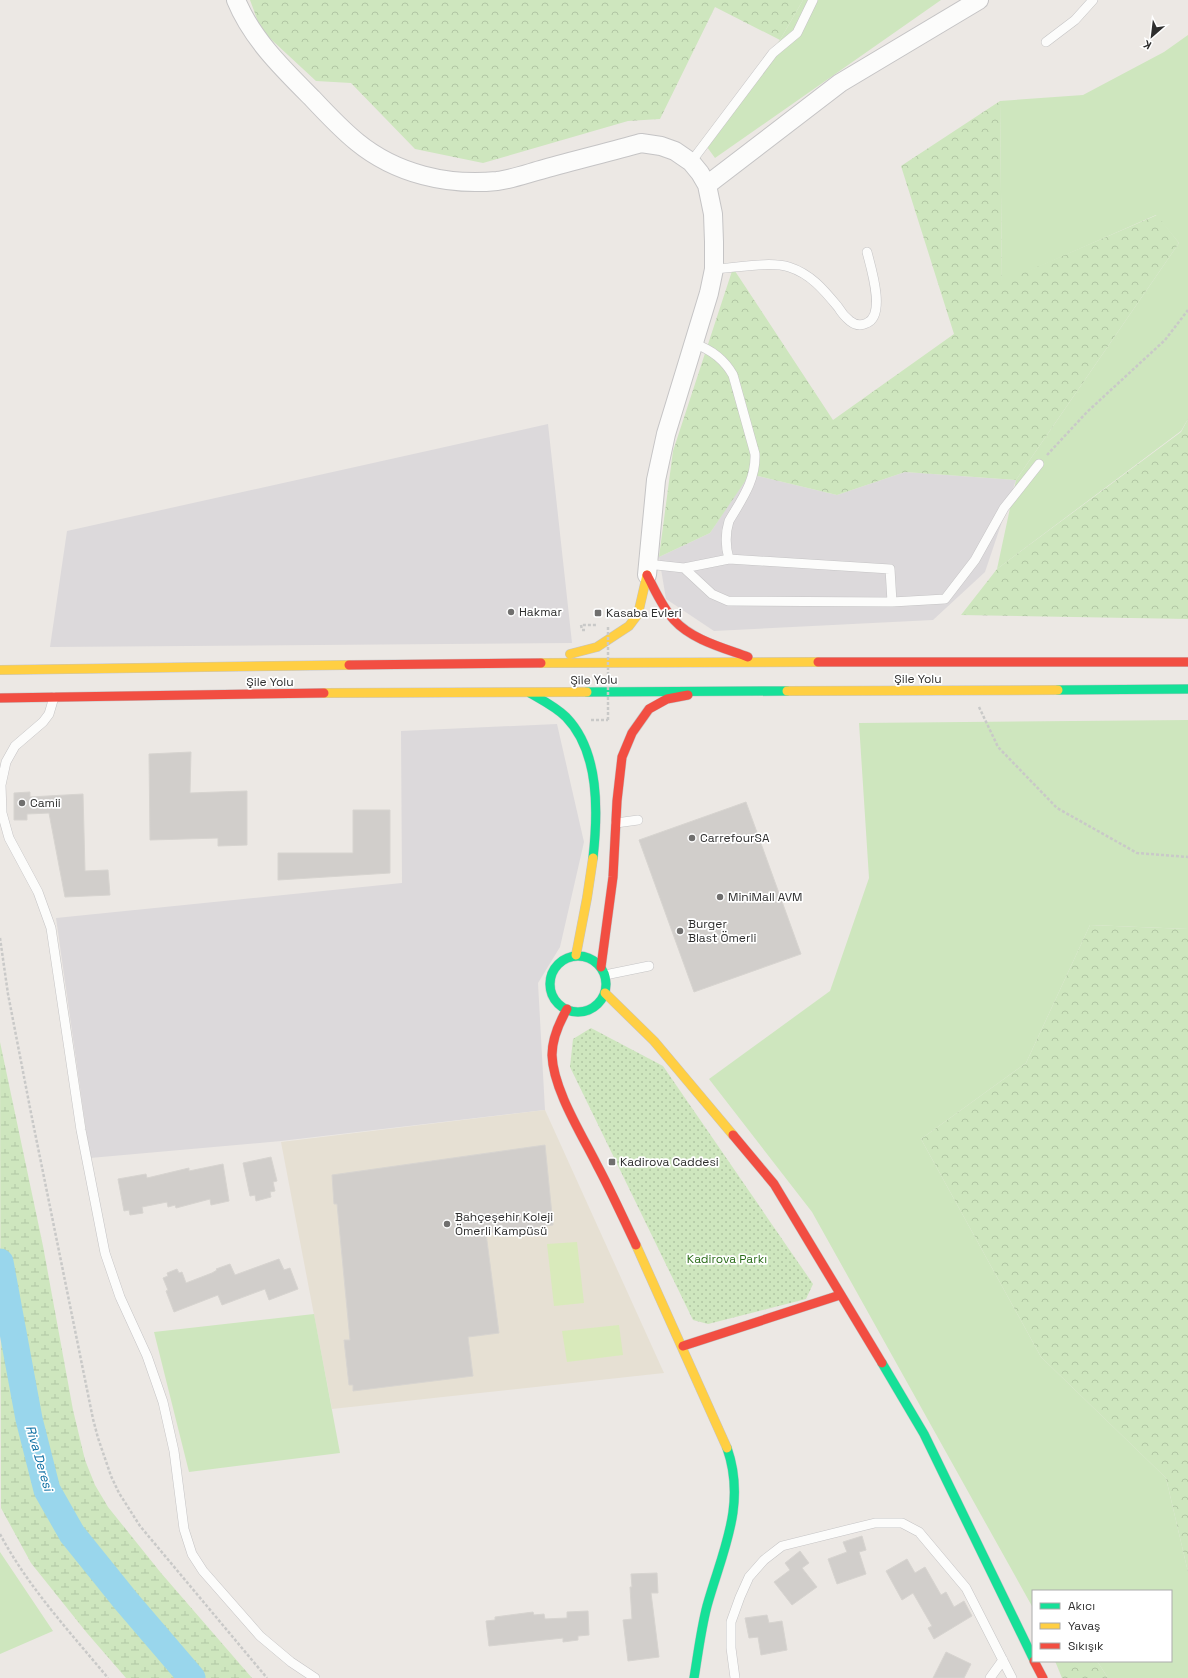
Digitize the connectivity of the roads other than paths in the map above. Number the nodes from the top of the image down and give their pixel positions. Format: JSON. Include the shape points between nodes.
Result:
{"nodes":[{"id":1,"x":236,"y":0,"type":"edge"},
{"id":2,"x":813,"y":0,"type":"edge"},
{"id":3,"x":979,"y":0,"type":"edge"},
{"id":4,"x":1093,"y":0,"type":"edge"},
{"id":5,"x":1046,"y":42,"type":"dead end"},
{"id":6,"x":691,"y":162,"type":"junction"},
{"id":7,"x":707,"y":184,"type":"junction"},
{"id":8,"x":867,"y":252,"type":"dead end"},
{"id":9,"x":714,"y":270,"type":"junction"},
{"id":10,"x":695,"y":344,"type":"junction"},
{"id":11,"x":1039,"y":464,"type":"road end"},
{"id":12,"x":730,"y":559,"type":"junction"},
{"id":13,"x":684,"y":568,"type":"junction"},
{"id":14,"x":647,"y":570,"type":"junction"},
{"id":15,"x":892,"y":602,"type":"junction"},
{"id":16,"x":542,"y":662,"type":"junction"},
{"id":17,"x":759,"y":662,"type":"junction"},
{"id":18,"x":1188,"y":662,"type":"edge"},
{"id":19,"x":0,"y":670,"type":"edge"},
{"id":20,"x":1188,"y":689,"type":"edge"},
{"id":21,"x":704,"y":692,"type":"junction"},
{"id":22,"x":530,"y":693,"type":"junction"},
{"id":23,"x":54,"y":697,"type":"junction"},
{"id":24,"x":0,"y":698,"type":"edge"},
{"id":25,"x":638,"y":820,"type":"dead end"},
{"id":26,"x":616,"y":823,"type":"junction"},
{"id":27,"x":576,"y":955,"type":"junction"},
{"id":28,"x":649,"y":966,"type":"dead end"},
{"id":29,"x":603,"y":971,"type":"junction"},
{"id":30,"x":605,"y":993,"type":"junction"},
{"id":31,"x":567,"y":1010,"type":"junction"},
{"id":32,"x":840,"y":1295,"type":"junction"},
{"id":33,"x":683,"y":1346,"type":"junction"},
{"id":34,"x":1032,"y":1656,"type":"edge"},
{"id":35,"x":1003,"y":1660,"type":"junction"},
{"id":36,"x":1035,"y":1662,"type":"edge"},
{"id":37,"x":315,"y":1678,"type":"edge"},
{"id":38,"x":694,"y":1678,"type":"edge"},
{"id":39,"x":735,"y":1678,"type":"edge"},
{"id":40,"x":990,"y":1678,"type":"edge"},
{"id":41,"x":1012,"y":1678,"type":"edge"},
{"id":42,"x":1043,"y":1678,"type":"edge"}],
"edges":[{"from":1,"to":6,"type":"street","via":[[253,31],[275,61],[336,123],[381,159],[413,173],[442,180],[499,181],[641,143],[675,151]]},
{"from":2,"to":6,"type":"lane","via":[[797,33],[773,53]]},
{"from":3,"to":7,"type":"street","via":[[840,83]]},
{"from":4,"to":5,"type":"lane","via":[[1075,20]]},
{"from":6,"to":7,"type":"street"},
{"from":7,"to":9,"type":"street","via":[[713,214]]},
{"from":8,"to":9,"type":"lane","via":[[875,286],[877,311],[873,320],[860,325],[847,319],[813,279],[790,267],[778,264]]},
{"from":9,"to":10,"type":"street"},
{"from":10,"to":12,"type":"lane","via":[[717,355],[733,375],[755,454],[752,480],[727,528],[726,544]]},
{"from":10,"to":14,"type":"street","via":[[666,434],[656,480]]},
{"from":11,"to":15,"type":"lane","via":[[1004,508],[975,560],[945,599]]},
{"from":12,"to":13,"type":"lane"},
{"from":12,"to":15,"type":"lane","via":[[890,569]]},
{"from":13,"to":14,"type":"lane"},
{"from":13,"to":15,"type":"lane","via":[[712,594],[728,601]]},
{"from":14,"to":16,"type":"main road","via":[[638,614],[629,626],[598,647]]},
{"from":14,"to":17,"type":"main road","via":[[663,606],[674,622],[694,635]]},
{"from":16,"to":17,"type":"main road","name":"Şile Yolu"},
{"from":16,"to":19,"type":"main road","name":"Şile Yolu"},
{"from":17,"to":18,"type":"main road","name":"Şile Yolu"},
{"from":20,"to":21,"type":"main road","name":"Şile Yolu"},
{"from":21,"to":22,"type":"main road","name":"Şile Yolu"},
{"from":21,"to":26,"type":"main road","via":[[667,699],[649,709],[632,733],[622,757]]},
{"from":22,"to":23,"type":"main road","name":"Şile Yolu"},
{"from":22,"to":27,"type":"main road","via":[[568,718],[585,744],[595,788],[596,813],[589,887]]},
{"from":23,"to":24,"type":"main road","name":"Şile Yolu"},
{"from":23,"to":37,"type":"lane","via":[[43,722],[15,746],[6,762],[1,785],[2,813],[9,838],[38,892],[50,928],[81,1130],[105,1253],[163,1402],[174,1451],[184,1529],[192,1554],[203,1571],[260,1636]]},
{"from":25,"to":26,"type":"lane"},
{"from":26,"to":29,"type":"main road"},
{"from":27,"to":29,"type":"main road","via":[[594,960]]},
{"from":27,"to":31,"type":"main road","via":[[559,963],[550,979],[554,997]]},
{"from":28,"to":29,"type":"lane"},
{"from":29,"to":30,"type":"main road","via":[[607,984]]},
{"from":30,"to":31,"type":"main road","via":[[594,1008],[576,1012]]},
{"from":30,"to":32,"type":"main road","via":[[654,1041],[774,1184]]},
{"from":31,"to":33,"type":"main road","via":[[558,1025],[552,1049],[556,1076]]},
{"from":32,"to":33,"type":"main road"},
{"from":32,"to":34,"type":"main road","via":[[924,1434]]},
{"from":33,"to":38,"type":"main road","via":[[725,1443],[731,1461],[735,1489],[733,1524],[707,1607]]},
{"from":35,"to":39,"type":"lane","via":[[966,1588],[919,1532],[902,1523],[875,1523],[782,1546],[764,1560],[749,1577],[731,1622]]},
{"from":35,"to":40,"type":"lane"},
{"from":35,"to":41,"type":"lane"},
{"from":36,"to":42,"type":"main road"}]}
